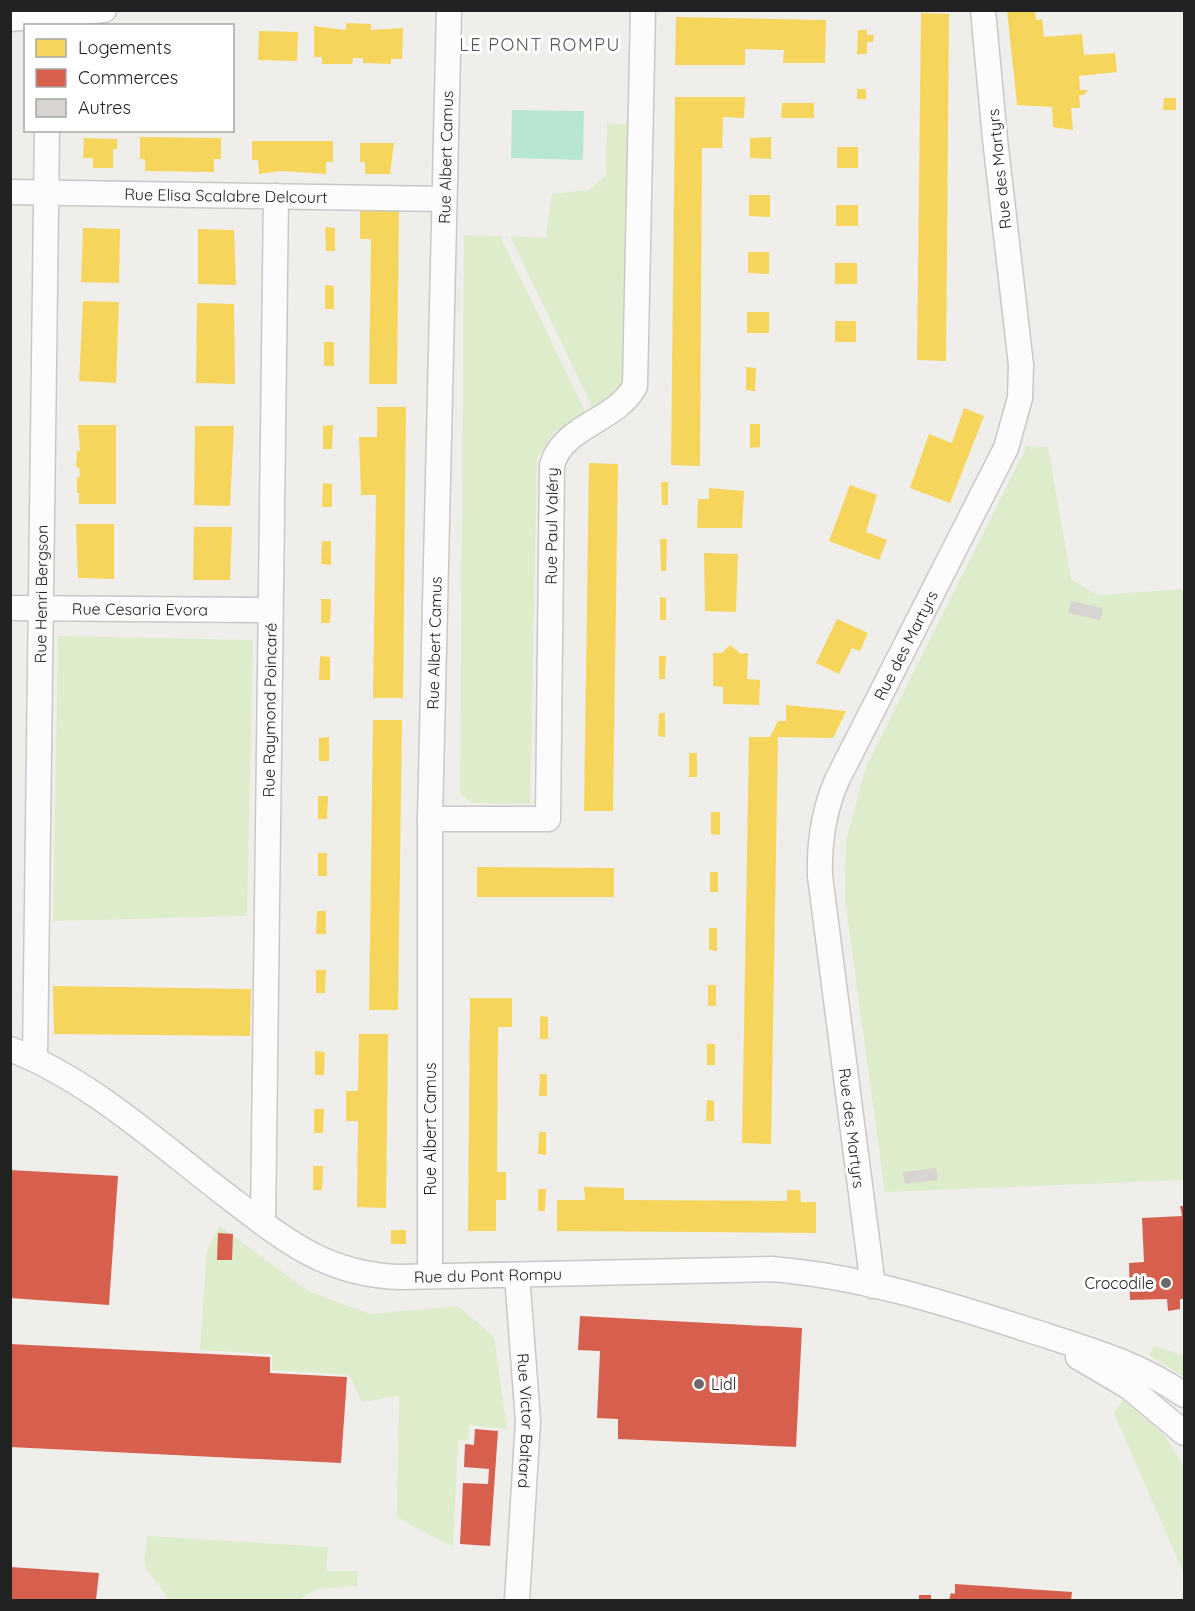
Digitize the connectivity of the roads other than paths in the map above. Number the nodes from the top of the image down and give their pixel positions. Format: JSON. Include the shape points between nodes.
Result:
{"nodes":[{"id":1,"x":449,"y":10,"type":"edge"},
{"id":2,"x":643,"y":10,"type":"edge"},
{"id":3,"x":983,"y":10,"type":"edge"},
{"id":4,"x":95,"y":11,"type":"edge"},
{"id":5,"x":10,"y":19,"type":"edge"},
{"id":6,"x":49,"y":21,"type":"edge"},
{"id":7,"x":47,"y":132,"type":"edge"},
{"id":8,"x":10,"y":192,"type":"edge"},
{"id":9,"x":46,"y":193,"type":"junction"},
{"id":10,"x":276,"y":196,"type":"junction"},
{"id":11,"x":443,"y":199,"type":"junction"},
{"id":12,"x":10,"y":608,"type":"edge"},
{"id":13,"x":41,"y":608,"type":"junction"},
{"id":14,"x":270,"y":610,"type":"junction"},
{"id":15,"x":430,"y":819,"type":"junction"},
{"id":16,"x":10,"y":1049,"type":"edge"},
{"id":17,"x":35,"y":1059,"type":"junction"},
{"id":18,"x":263,"y":1223,"type":"junction"},
{"id":19,"x":517,"y":1275,"type":"junction"},
{"id":20,"x":430,"y":1276,"type":"junction"},
{"id":21,"x":873,"y":1286,"type":"junction"},
{"id":22,"x":1025,"y":1329,"type":"junction"},
{"id":23,"x":1185,"y":1395,"type":"edge"},
{"id":24,"x":1185,"y":1433,"type":"edge"},
{"id":25,"x":517,"y":1600,"type":"edge"}],
"edges":[{"from":1,"to":11,"type":"street","name":"Rue Albert Camus"},
{"from":2,"to":15,"type":"street","name":"Rue Paul Valéry","via":[[635,386],[623,402],[566,441],[552,465],[548,819]]},
{"from":3,"to":21,"type":"street","name":"Rue des Martyrs","via":[[1021,365],[1020,398],[1006,448],[837,780],[825,814],[820,845],[820,876]]},
{"from":4,"to":6,"type":"street"},
{"from":5,"to":6,"type":"street"},
{"from":7,"to":9,"type":"street","name":"Rue Henri Bergson"},
{"from":8,"to":9,"type":"street","name":"Rue Elisa Scalabre Delcourt"},
{"from":9,"to":10,"type":"street","name":"Rue Elisa Scalabre Delcourt"},
{"from":9,"to":13,"type":"street","name":"Rue Henri Bergson"},
{"from":10,"to":11,"type":"street","name":"Rue Elisa Scalabre Delcourt"},
{"from":10,"to":14,"type":"street","name":"Rue Raymond Poincaré"},
{"from":11,"to":15,"type":"street","name":"Rue Albert Camus"},
{"from":12,"to":13,"type":"street","name":"Rue Cesaria Evora"},
{"from":13,"to":14,"type":"street","name":"Rue Cesaria Evora"},
{"from":13,"to":17,"type":"street","name":"Rue Henri Bergson"},
{"from":14,"to":18,"type":"street","name":"Rue Raymond Poincaré"},
{"from":15,"to":20,"type":"street","name":"Rue Albert Camus"},
{"from":16,"to":17,"type":"street","name":"Rue du Pont Rompu"},
{"from":17,"to":18,"type":"street","name":"Rue du Pont Rompu","via":[[113,1109]]},
{"from":18,"to":20,"type":"street","name":"Rue du Pont Rompu","via":[[299,1250],[334,1266],[384,1277]]},
{"from":19,"to":20,"type":"street","name":"Rue du Pont Rompu"},
{"from":19,"to":21,"type":"street","name":"Rue du Pont Rompu","via":[[771,1269]]},
{"from":19,"to":25,"type":"street","name":"Rue Victor Baltard","via":[[528,1420]]},
{"from":21,"to":22,"type":"street","name":"Rue du Pont Rompu","via":[[964,1308]]},
{"from":22,"to":23,"type":"street","name":"Rue du Pont Rompu","via":[[1136,1366]]},
{"from":22,"to":24,"type":"street","name":"Rue du Pont Rompu","via":[[1113,1376]]}]}
